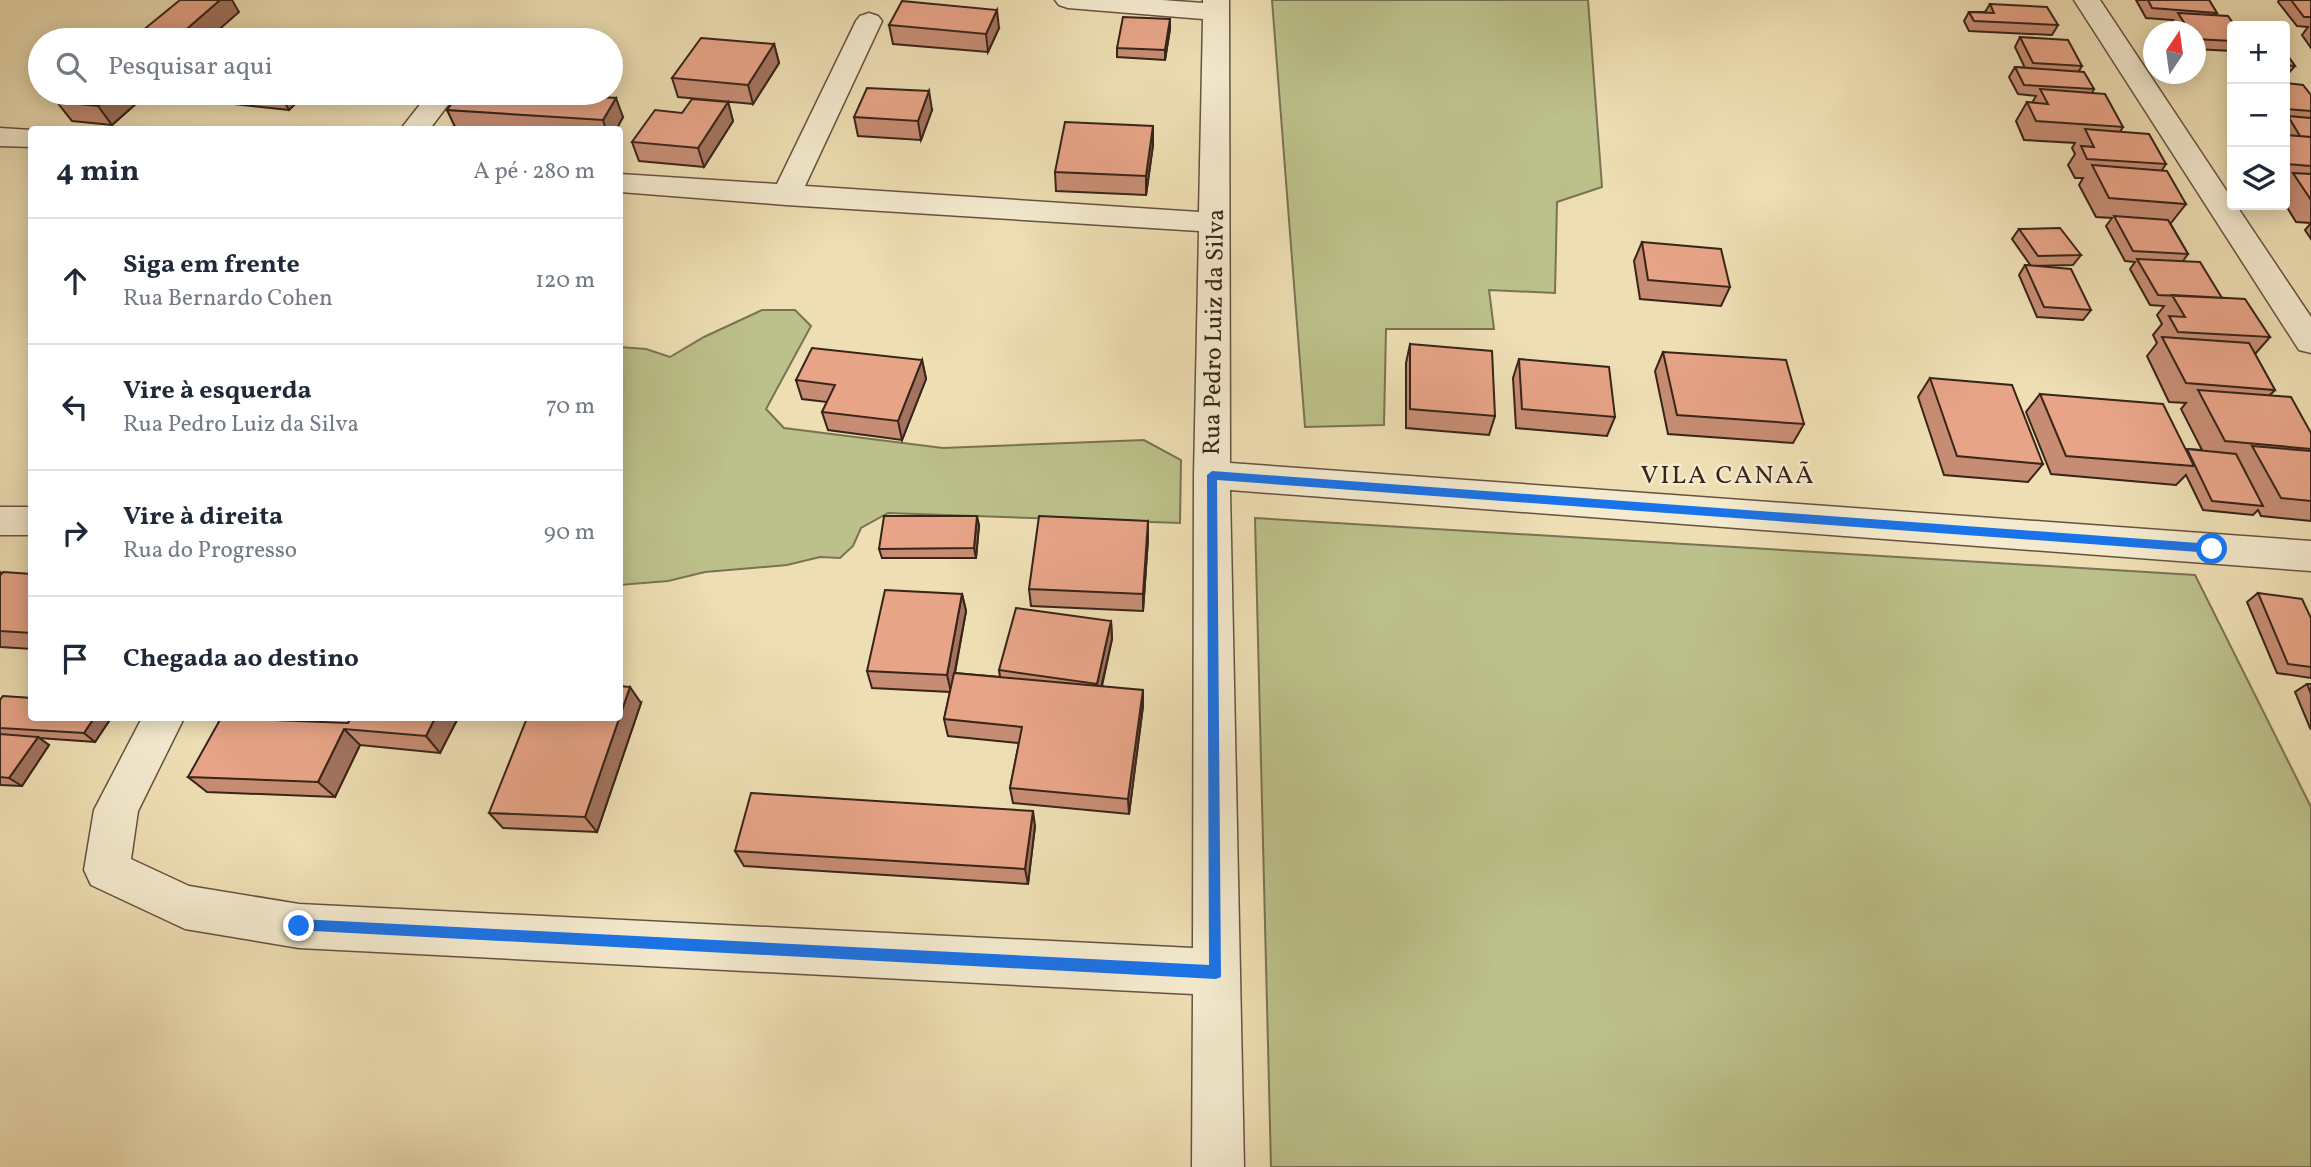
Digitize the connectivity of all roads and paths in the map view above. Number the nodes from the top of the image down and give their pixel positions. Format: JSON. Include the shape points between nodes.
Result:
{"nodes":[{"id":1,"x":1069,"y":0,"type":"edge"},
{"id":2,"x":2087,"y":0,"type":"edge"},
{"id":3,"x":1216,"y":6,"type":"edge"},
{"id":4,"x":869,"y":21,"type":"dead end"},
{"id":5,"x":434,"y":105,"type":"edge"},
{"id":6,"x":417,"y":126,"type":"edge"},
{"id":7,"x":0,"y":137,"type":"edge"},
{"id":8,"x":28,"y":139,"type":"edge"},
{"id":9,"x":623,"y":183,"type":"edge"},
{"id":10,"x":786,"y":195,"type":"junction"},
{"id":11,"x":1214,"y":222,"type":"junction"},
{"id":12,"x":2311,"y":342,"type":"edge"},
{"id":13,"x":1212,"y":475,"type":"junction"},
{"id":14,"x":0,"y":521,"type":"edge"},
{"id":15,"x":28,"y":521,"type":"edge"},
{"id":16,"x":2311,"y":556,"type":"edge"},
{"id":17,"x":161,"y":721,"type":"edge"},
{"id":18,"x":1216,"y":972,"type":"junction"},
{"id":19,"x":1218,"y":1167,"type":"edge"}],
"edges":[{"from":1,"to":3,"type":"street"},
{"from":2,"to":12,"type":"street"},
{"from":3,"to":11,"type":"street","name":"Rua Pedro Luiz da Silva"},
{"from":4,"to":10,"type":"street"},
{"from":5,"to":6,"type":"street"},
{"from":7,"to":8,"type":"street"},
{"from":9,"to":10,"type":"street"},
{"from":10,"to":11,"type":"street"},
{"from":11,"to":13,"type":"street","name":"Rua Pedro Luiz da Silva"},
{"from":13,"to":16,"type":"street"},
{"from":13,"to":18,"type":"street","name":"Rua Pedro Luiz da Silva"},
{"from":14,"to":15,"type":"street"},
{"from":17,"to":18,"type":"street","via":[[116,810],[107,870],[185,907],[299,926]]},
{"from":18,"to":19,"type":"street","name":"Rua Pedro Luiz da Silva"}]}
